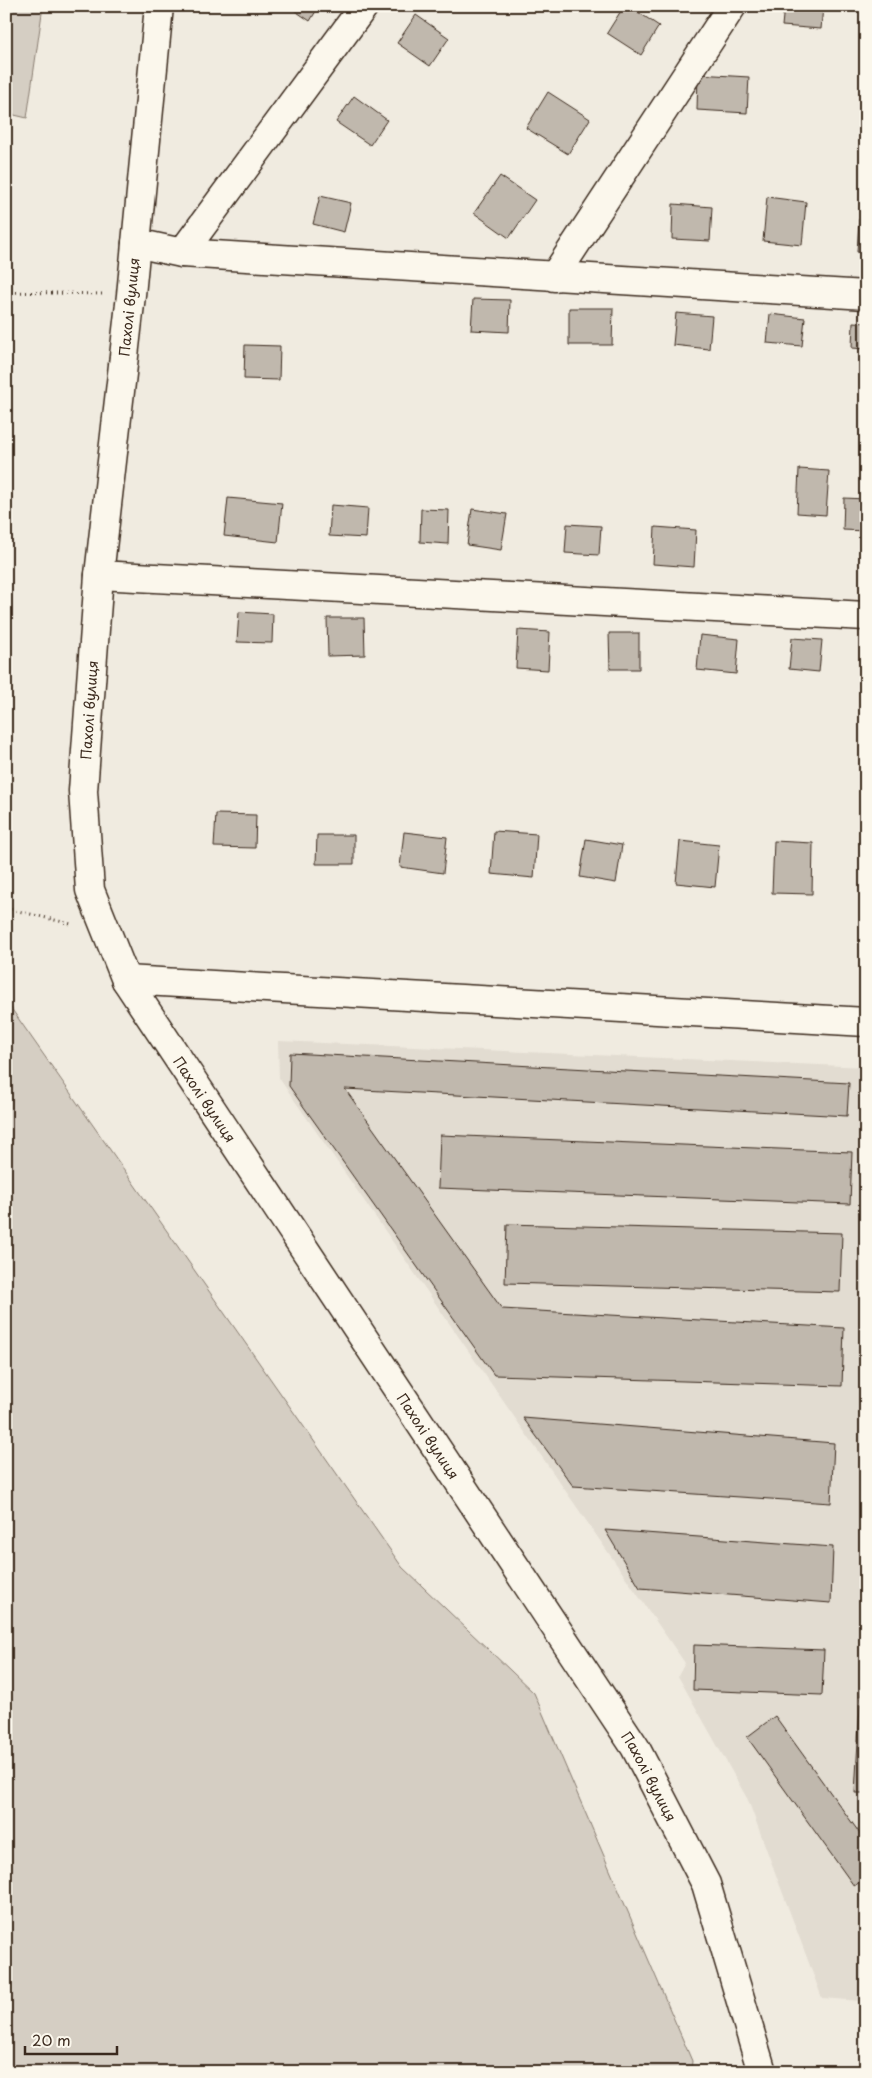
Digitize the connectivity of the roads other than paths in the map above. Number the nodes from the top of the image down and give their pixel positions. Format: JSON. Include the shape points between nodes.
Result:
{"nodes":[{"id":1,"x":160,"y":6,"type":"edge"},
{"id":2,"x":364,"y":6,"type":"edge"},
{"id":3,"x":732,"y":6,"type":"edge"},
{"id":4,"x":136,"y":243,"type":"junction"},
{"id":5,"x":182,"y":253,"type":"junction"},
{"id":6,"x":554,"y":277,"type":"junction"},
{"id":7,"x":866,"y":295,"type":"edge"},
{"id":8,"x":99,"y":575,"type":"junction"},
{"id":9,"x":866,"y":616,"type":"edge"},
{"id":10,"x":126,"y":980,"type":"junction"},
{"id":11,"x":866,"y":1022,"type":"edge"},
{"id":12,"x":762,"y":2072,"type":"edge"}],
"edges":[{"from":1,"to":4,"type":"street","name":"Пахолі вулиця"},
{"from":2,"to":5,"type":"street"},
{"from":3,"to":6,"type":"street"},
{"from":4,"to":5,"type":"street"},
{"from":4,"to":8,"type":"street","name":"Пахолі вулиця"},
{"from":5,"to":6,"type":"street"},
{"from":6,"to":7,"type":"street"},
{"from":8,"to":9,"type":"street"},
{"from":8,"to":10,"type":"street","name":"Пахолі вулиця","via":[[83,791],[90,890]]},
{"from":10,"to":11,"type":"street"},
{"from":10,"to":12,"type":"street","name":"Пахолі вулиця","via":[[635,1747],[706,1884]]}]}
